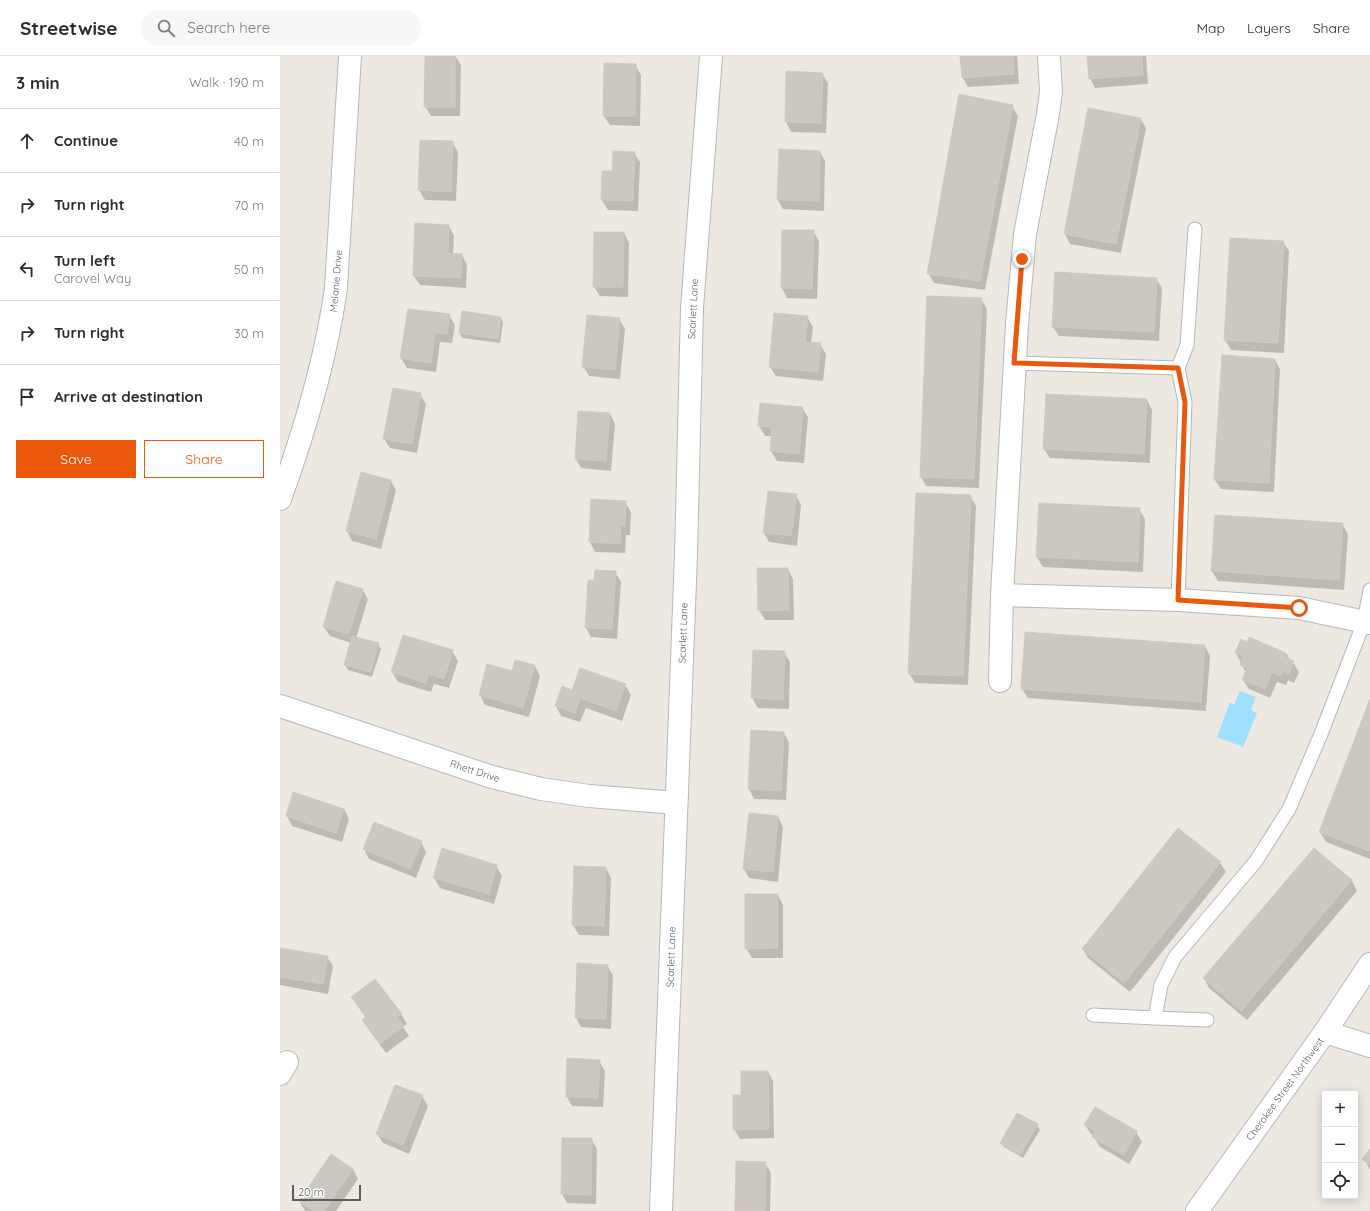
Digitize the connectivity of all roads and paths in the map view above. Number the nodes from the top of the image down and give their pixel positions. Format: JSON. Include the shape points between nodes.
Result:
{"nodes":[{"id":1,"x":350,"y":56,"type":"edge"},
{"id":2,"x":711,"y":56,"type":"edge"},
{"id":3,"x":1049,"y":56,"type":"edge"},
{"id":4,"x":1195,"y":229,"type":"dead end"},
{"id":5,"x":1014,"y":363,"type":"junction"},
{"id":6,"x":1178,"y":368,"type":"junction"},
{"id":7,"x":280,"y":499,"type":"edge"},
{"id":8,"x":1370,"y":590,"type":"edge"},
{"id":9,"x":1002,"y":596,"type":"junction"},
{"id":10,"x":1178,"y":600,"type":"junction"},
{"id":11,"x":1367,"y":623,"type":"edge"},
{"id":12,"x":1000,"y":681,"type":"dead end"},
{"id":13,"x":280,"y":706,"type":"edge"},
{"id":14,"x":676,"y":802,"type":"junction"},
{"id":15,"x":1370,"y":964,"type":"edge"},
{"id":16,"x":1093,"y":1015,"type":"dead end"},
{"id":17,"x":1155,"y":1018,"type":"junction"},
{"id":18,"x":1207,"y":1020,"type":"dead end"},
{"id":19,"x":1326,"y":1032,"type":"junction"},
{"id":20,"x":1370,"y":1046,"type":"edge"},
{"id":21,"x":661,"y":1211,"type":"edge"},
{"id":22,"x":1197,"y":1211,"type":"edge"}],
"edges":[{"from":1,"to":7,"type":"street","name":"Melanie Drive","via":[[336,288],[331,324],[298,450]]},
{"from":2,"to":14,"type":"street","name":"Scarlett Lane","via":[[692,308]]},
{"from":3,"to":5,"type":"street","via":[[1050,99],[1025,234]]},
{"from":4,"to":6,"type":"lane","via":[[1187,345]]},
{"from":5,"to":6,"type":"lane"},
{"from":5,"to":9,"type":"street"},
{"from":6,"to":10,"type":"lane","via":[[1185,402]]},
{"from":8,"to":11,"type":"lane"},
{"from":9,"to":10,"type":"street"},
{"from":9,"to":12,"type":"street"},
{"from":10,"to":11,"type":"street","via":[[1299,608]]},
{"from":11,"to":17,"type":"lane","via":[[1289,809],[1256,860],[1175,957],[1161,985]]},
{"from":13,"to":14,"type":"street","name":"Rhett Drive","via":[[492,777],[541,789],[590,796]]},
{"from":14,"to":21,"type":"street","name":"Scarlett Lane"},
{"from":15,"to":19,"type":"street","name":"Cherokee Street Northwest"},
{"from":16,"to":17,"type":"lane"},
{"from":17,"to":18,"type":"lane"},
{"from":19,"to":20,"type":"street"},
{"from":19,"to":22,"type":"street","name":"Cherokee Street Northwest"}]}
